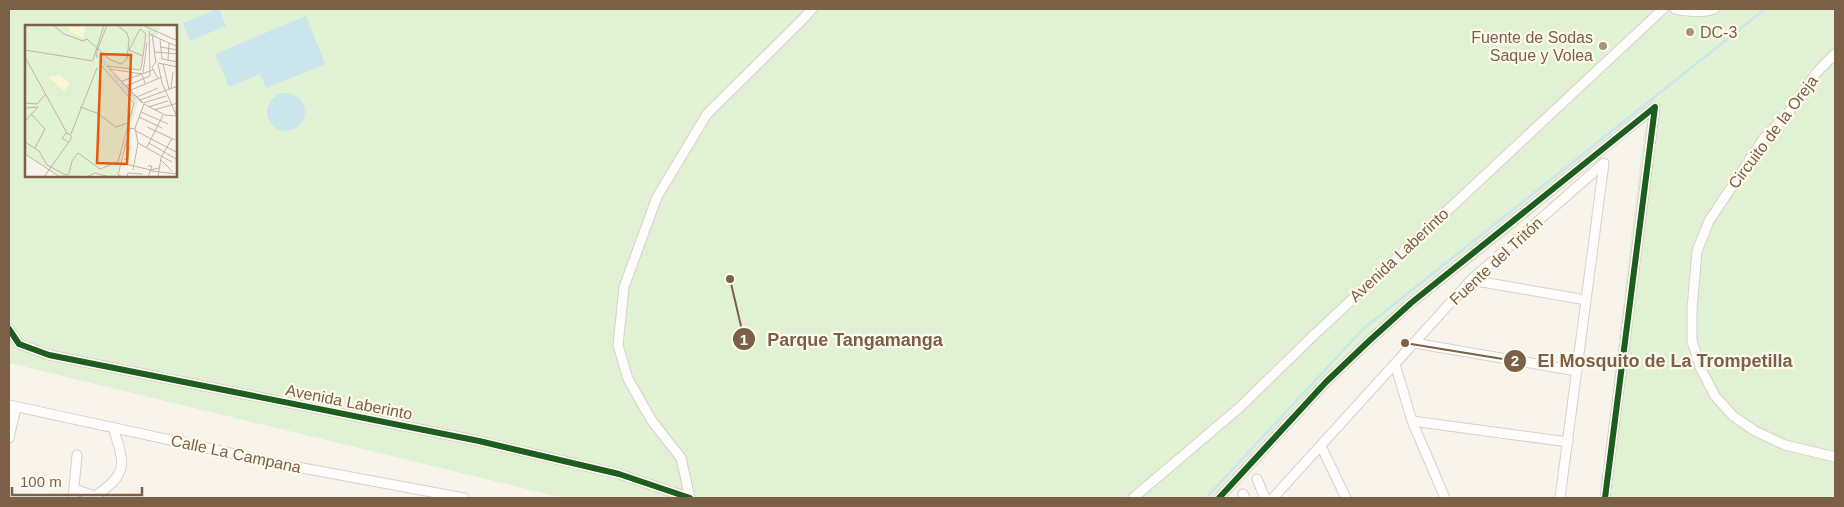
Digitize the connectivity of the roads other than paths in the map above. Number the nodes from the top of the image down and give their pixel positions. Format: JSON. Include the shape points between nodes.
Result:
{"nodes":[{"id":1,"x":812,"y":9,"type":"edge"},
{"id":2,"x":1663,"y":9,"type":"edge"},
{"id":3,"x":1675,"y":9,"type":"edge"},
{"id":4,"x":1714,"y":9,"type":"edge"},
{"id":5,"x":1835,"y":54,"type":"edge"},
{"id":6,"x":1471,"y":280,"type":"junction"},
{"id":7,"x":1586,"y":300,"type":"junction"},
{"id":8,"x":9,"y":329,"type":"edge"},
{"id":9,"x":1414,"y":343,"type":"junction"},
{"id":10,"x":1395,"y":364,"type":"junction"},
{"id":11,"x":1577,"y":371,"type":"junction"},
{"id":12,"x":12,"y":406,"type":"edge"},
{"id":13,"x":1412,"y":421,"type":"junction"},
{"id":14,"x":113,"y":427,"type":"junction"},
{"id":15,"x":9,"y":438,"type":"edge"},
{"id":16,"x":1568,"y":442,"type":"junction"},
{"id":17,"x":1321,"y":446,"type":"junction"},
{"id":18,"x":77,"y":455,"type":"dead end"},
{"id":19,"x":1835,"y":457,"type":"edge"},
{"id":20,"x":1257,"y":479,"type":"dead end"},
{"id":21,"x":73,"y":494,"type":"edge"},
{"id":22,"x":425,"y":494,"type":"edge"},
{"id":23,"x":95,"y":497,"type":"edge"},
{"id":24,"x":464,"y":498,"type":"edge"},
{"id":25,"x":690,"y":498,"type":"edge"},
{"id":26,"x":1133,"y":498,"type":"edge"},
{"id":27,"x":1219,"y":498,"type":"edge"},
{"id":28,"x":1265,"y":498,"type":"edge"},
{"id":29,"x":1274,"y":498,"type":"edge"},
{"id":30,"x":1346,"y":498,"type":"edge"},
{"id":31,"x":1446,"y":498,"type":"edge"},
{"id":32,"x":1560,"y":498,"type":"edge"},
{"id":33,"x":1604,"y":498,"type":"edge"}],
"edges":[{"from":1,"to":25,"type":"street","via":[[707,114],[657,197],[624,287],[618,345],[628,379],[652,421],[681,458]]},
{"from":2,"to":26,"type":"street","name":"Avenida Laberinto","via":[[1238,408]]},
{"from":3,"to":4,"type":"street"},
{"from":5,"to":19,"type":"street","name":"Circuito de la Oreja","via":[[1764,138],[1709,221],[1697,251],[1692,309],[1692,341],[1701,369],[1715,396],[1733,416],[1785,445]]},
{"from":6,"to":7,"type":"street"},
{"from":6,"to":7,"type":"street","name":"Fuente del Tritón","via":[[1604,163]]},
{"from":6,"to":9,"type":"street","name":"Fuente del Tritón"},
{"from":7,"to":11,"type":"street"},
{"from":8,"to":25,"type":"street","name":"Avenida Laberinto","via":[[19,344],[49,355],[479,442],[619,474]]},
{"from":9,"to":10,"type":"street","name":"Fuente del Tritón"},
{"from":9,"to":11,"type":"street"},
{"from":10,"to":13,"type":"street"},
{"from":10,"to":17,"type":"street","name":"Fuente del Tritón"},
{"from":11,"to":16,"type":"street"},
{"from":12,"to":14,"type":"street","name":"Calle La Campana"},
{"from":12,"to":15,"type":"street"},
{"from":13,"to":16,"type":"street"},
{"from":13,"to":31,"type":"street"},
{"from":14,"to":22,"type":"street","name":"Calle La Campana"},
{"from":14,"to":23,"type":"street","via":[[122,459],[120,472],[112,485]]},
{"from":16,"to":32,"type":"street"},
{"from":17,"to":29,"type":"street","name":"Fuente del Tritón"},
{"from":17,"to":30,"type":"street"},
{"from":18,"to":21,"type":"street"},
{"from":20,"to":28,"type":"street"},
{"from":21,"to":23,"type":"street"},
{"from":22,"to":24,"type":"street","name":"Calle La Campana"},
{"from":27,"to":33,"type":"street","via":[[1326,382],[1411,303],[1655,107]]}]}
